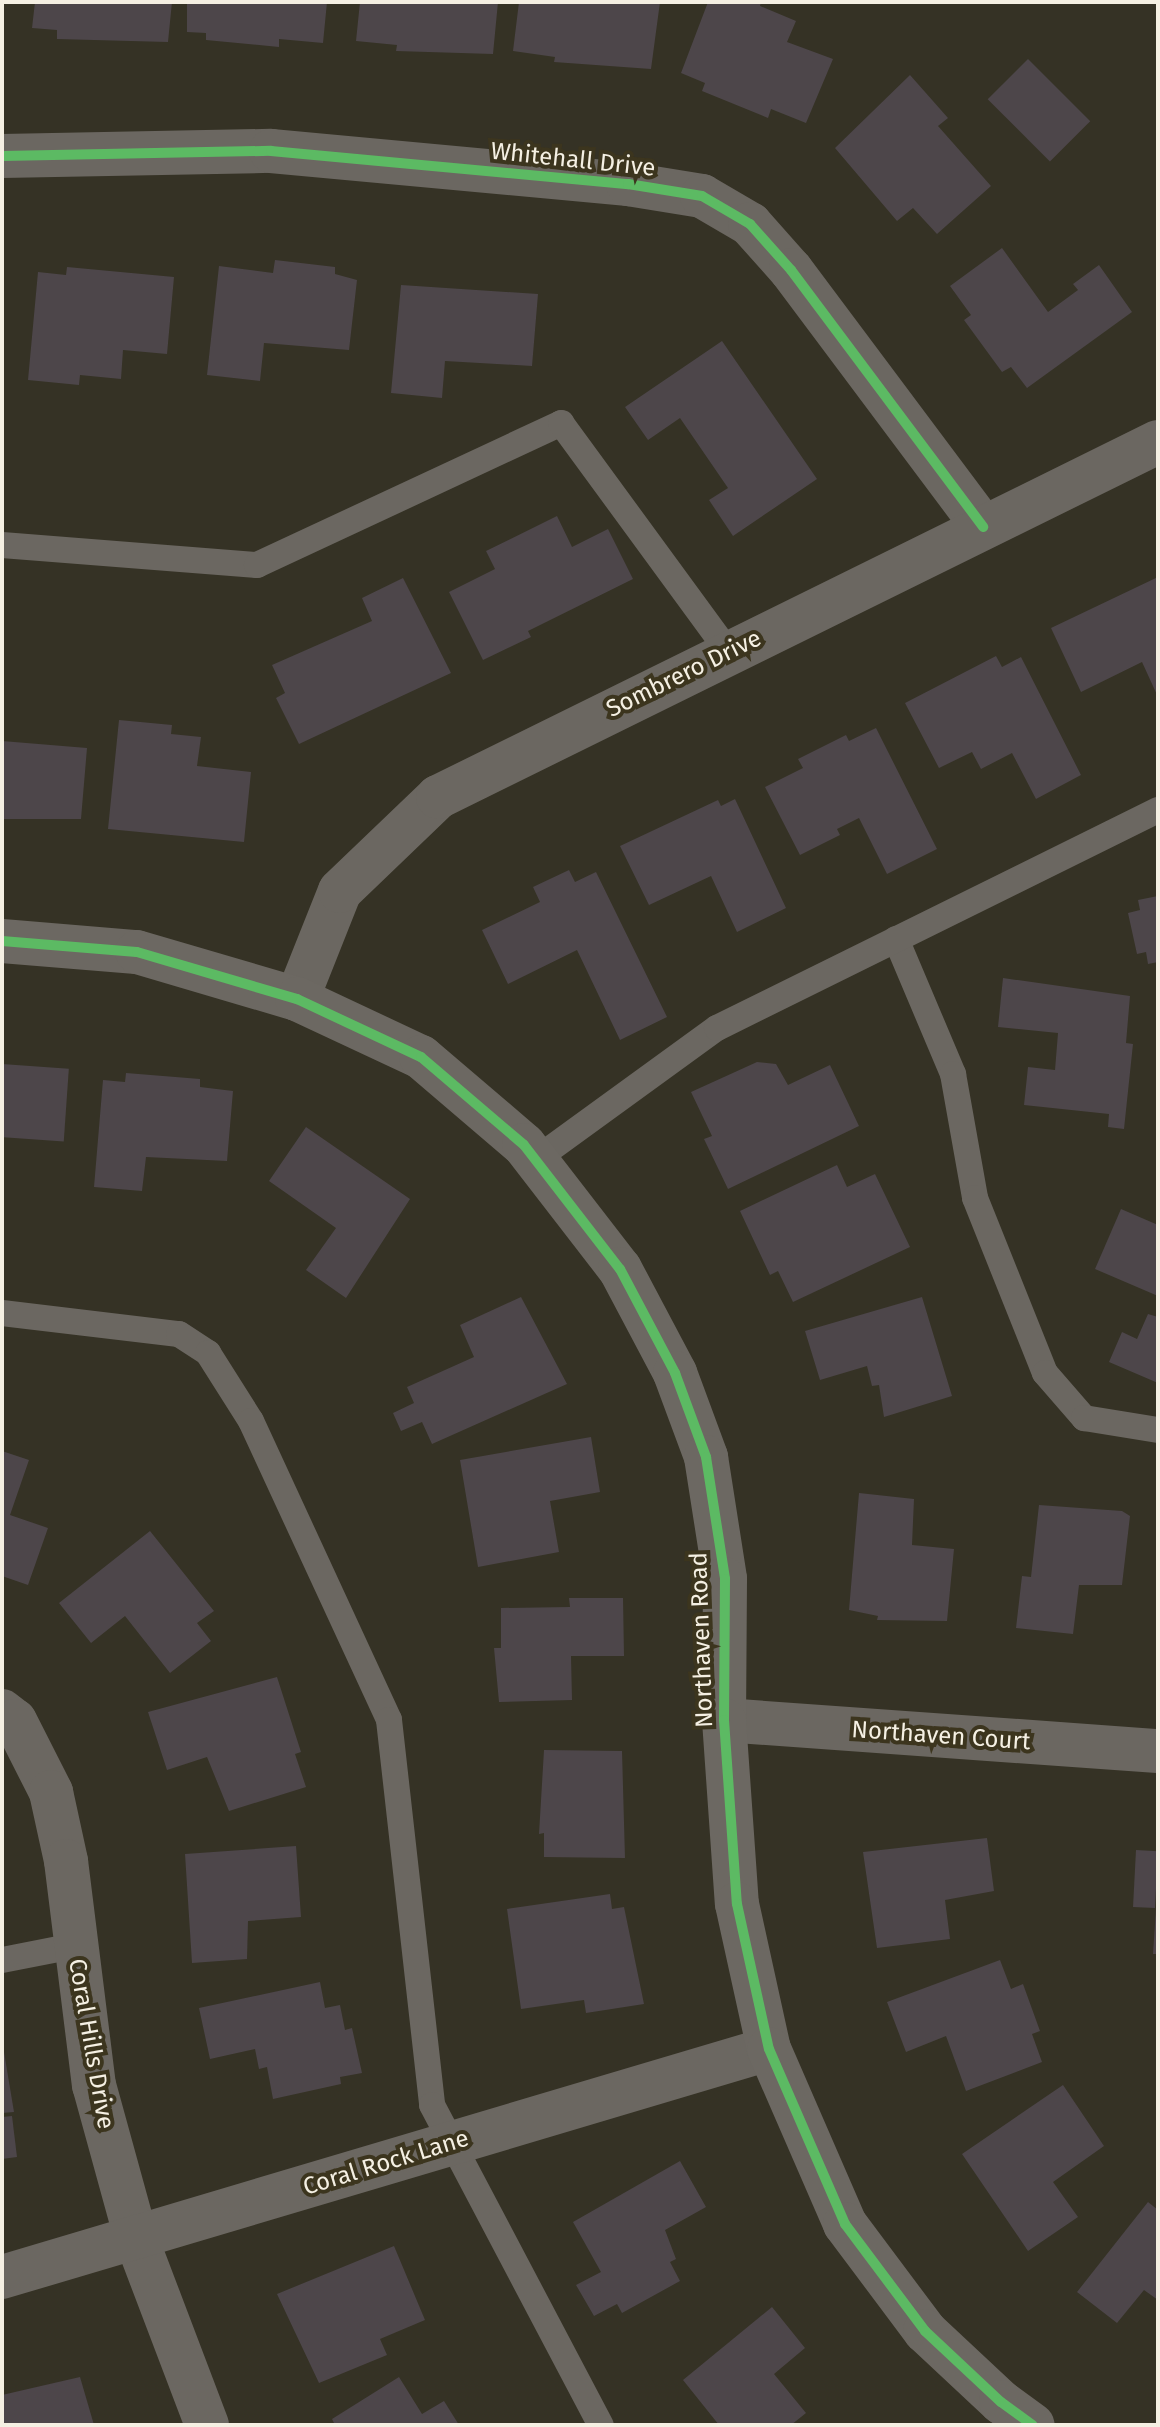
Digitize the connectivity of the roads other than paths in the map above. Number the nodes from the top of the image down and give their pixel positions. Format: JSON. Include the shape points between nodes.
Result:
{"nodes":[{"id":1,"x":2,"y":156,"type":"edge"},
{"id":2,"x":1158,"y":442,"type":"edge"},
{"id":3,"x":983,"y":527,"type":"junction"},
{"id":4,"x":2,"y":545,"type":"edge"},
{"id":5,"x":728,"y":651,"type":"junction"},
{"id":6,"x":1158,"y":810,"type":"edge"},
{"id":7,"x":896,"y":939,"type":"junction"},
{"id":8,"x":2,"y":941,"type":"edge"},
{"id":9,"x":297,"y":999,"type":"junction"},
{"id":10,"x":535,"y":1160,"type":"junction"},
{"id":11,"x":2,"y":1313,"type":"edge"},
{"id":12,"x":1158,"y":1430,"type":"edge"},
{"id":13,"x":2,"y":1711,"type":"edge"},
{"id":14,"x":724,"y":1720,"type":"junction"},
{"id":15,"x":1158,"y":1751,"type":"edge"},
{"id":16,"x":74,"y":1946,"type":"junction"},
{"id":17,"x":2,"y":1960,"type":"edge"},
{"id":18,"x":769,"y":2049,"type":"junction"},
{"id":19,"x":451,"y":2144,"type":"junction"},
{"id":20,"x":136,"y":2238,"type":"junction"},
{"id":21,"x":2,"y":2277,"type":"edge"},
{"id":22,"x":207,"y":2425,"type":"edge"},
{"id":23,"x":601,"y":2425,"type":"edge"},
{"id":24,"x":1033,"y":2425,"type":"edge"}],
"edges":[{"from":1,"to":3,"type":"street","name":"Whitehall Drive","via":[[271,151],[628,184],[702,196],[750,224],[791,270]]},
{"from":2,"to":3,"type":"street","name":"Sombrero Drive"},
{"from":3,"to":5,"type":"street","name":"Sombrero Drive"},
{"from":4,"to":5,"type":"lane","via":[[257,565],[561,423]]},
{"from":5,"to":9,"type":"street","name":"Sombrero Drive","via":[[438,797],[340,891]]},
{"from":6,"to":7,"type":"lane"},
{"from":7,"to":10,"type":"lane","via":[[717,1028]]},
{"from":7,"to":12,"type":"lane","via":[[953,1074],[975,1198],[1045,1373],[1084,1418]]},
{"from":8,"to":9,"type":"street","name":"Northaven Road","via":[[137,952]]},
{"from":9,"to":10,"type":"street","name":"Northaven Road","via":[[421,1057]]},
{"from":10,"to":14,"type":"street","name":"Northaven Road","via":[[620,1269],[675,1373],[706,1457],[725,1579]]},
{"from":11,"to":19,"type":"lane","via":[[179,1334],[208,1353],[251,1421],[389,1720],[432,2105]]},
{"from":13,"to":16,"type":"street","name":"Coral Hills Drive","via":[[15,1721],[51,1792],[66,1861]]},
{"from":14,"to":15,"type":"street","name":"Northaven Court"},
{"from":14,"to":18,"type":"street","name":"Northaven Road","via":[[737,1904]]},
{"from":16,"to":17,"type":"lane"},
{"from":16,"to":20,"type":"street","name":"Coral Hills Drive","via":[[94,2085]]},
{"from":18,"to":19,"type":"street","name":"Coral Rock Lane"},
{"from":18,"to":24,"type":"street","name":"Northaven Road","via":[[845,2224],[925,2331]]},
{"from":19,"to":20,"type":"street","name":"Coral Rock Lane"},
{"from":19,"to":23,"type":"lane"},
{"from":20,"to":21,"type":"street","name":"Coral Rock Lane"},
{"from":20,"to":22,"type":"street","name":"Coral Hills Drive"}]}
